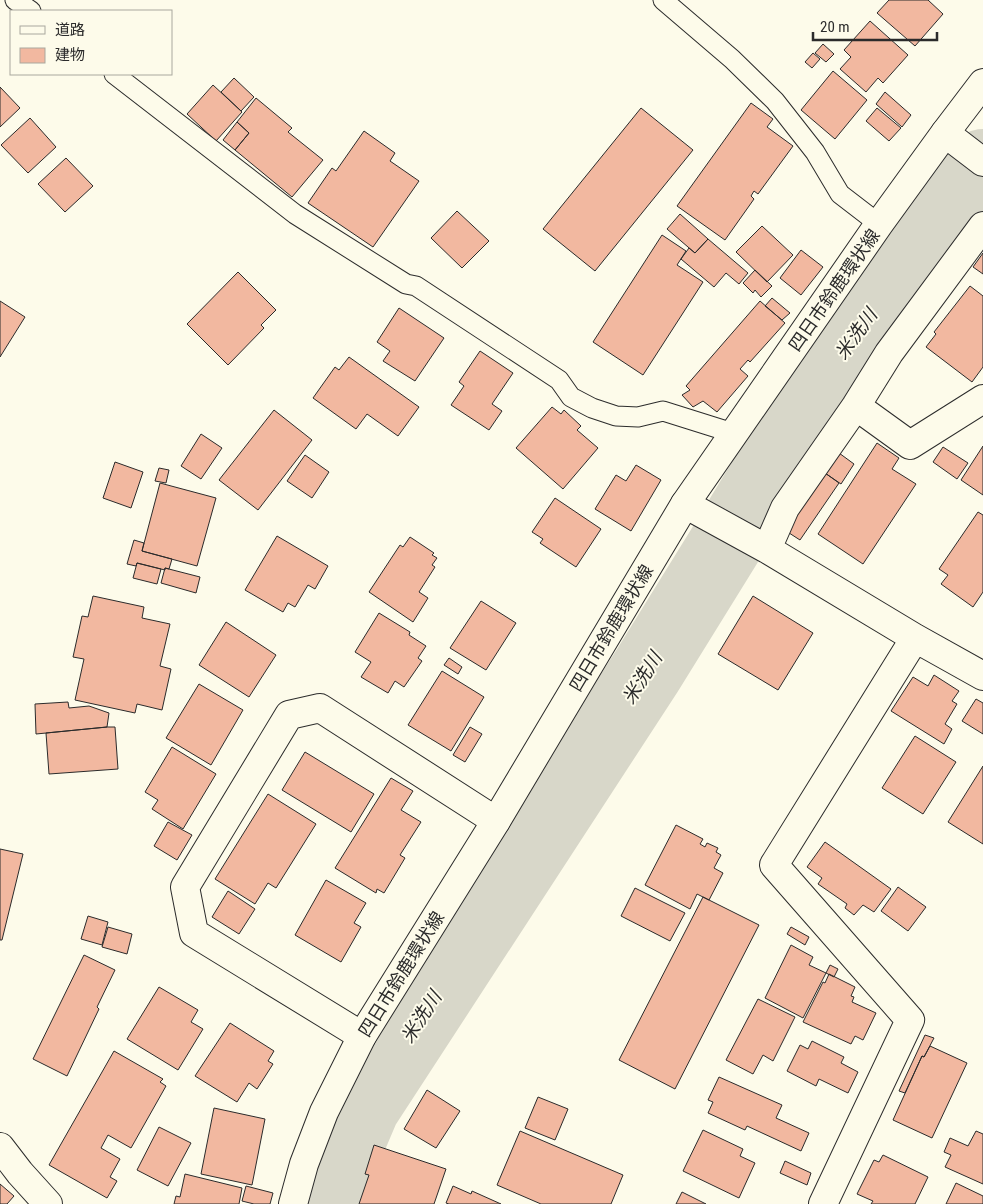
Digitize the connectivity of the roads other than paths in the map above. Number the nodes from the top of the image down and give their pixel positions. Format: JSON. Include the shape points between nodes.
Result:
{"nodes":[{"id":1,"x":15,"y":0,"type":"edge"},
{"id":2,"x":663,"y":0,"type":"edge"},
{"id":3,"x":30,"y":10,"type":"edge"},
{"id":4,"x":115,"y":75,"type":"edge"},
{"id":5,"x":983,"y":83,"type":"edge"},
{"id":6,"x":949,"y":136,"type":"junction"},
{"id":7,"x":983,"y":162,"type":"edge"},
{"id":8,"x":880,"y":224,"type":"junction"},
{"id":9,"x":983,"y":226,"type":"edge"},
{"id":10,"x":983,"y":399,"type":"edge"},
{"id":11,"x":856,"y":406,"type":"junction"},
{"id":12,"x":733,"y":434,"type":"junction"},
{"id":13,"x":693,"y":508,"type":"junction"},
{"id":14,"x":764,"y":548,"type":"junction"},
{"id":15,"x":915,"y":638,"type":"junction"},
{"id":16,"x":983,"y":676,"type":"edge"},
{"id":17,"x":496,"y":821,"type":"junction"},
{"id":18,"x":362,"y":1036,"type":"junction"},
{"id":19,"x":0,"y":1148,"type":"edge"},
{"id":20,"x":48,"y":1204,"type":"edge"},
{"id":21,"x":293,"y":1204,"type":"edge"},
{"id":22,"x":823,"y":1204,"type":"edge"}],
"edges":[{"from":1,"to":3,"type":"lane"},
{"from":2,"to":8,"type":"lane","via":[[775,100],[815,152],[840,194]]},
{"from":4,"to":12,"type":"lane","via":[[295,214],[406,284],[416,286],[559,380],[572,397],[616,416],[663,411]]},
{"from":5,"to":6,"type":"street","name":"四日市鈴鹿環状線"},
{"from":6,"to":7,"type":"street"},
{"from":6,"to":8,"type":"street","name":"四日市鈴鹿環状線"},
{"from":8,"to":12,"type":"street","name":"四日市鈴鹿環状線"},
{"from":9,"to":11,"type":"street","via":[[889,353]]},
{"from":10,"to":11,"type":"street","via":[[910,445]]},
{"from":11,"to":14,"type":"street","via":[[785,508]]},
{"from":12,"to":13,"type":"street","name":"四日市鈴鹿環状線"},
{"from":13,"to":14,"type":"street"},
{"from":13,"to":17,"type":"street","name":"四日市鈴鹿環状線"},
{"from":14,"to":15,"type":"street"},
{"from":15,"to":16,"type":"street"},
{"from":15,"to":22,"type":"street","via":[[774,865],[910,1020]]},
{"from":17,"to":18,"type":"street","name":"四日市鈴鹿環状線"},
{"from":17,"to":18,"type":"street","via":[[320,708],[290,715],[185,886],[194,933]]},
{"from":18,"to":21,"type":"street","name":"四日市鈴鹿環状線","via":[[324,1112]]},
{"from":19,"to":20,"type":"street"}]}
